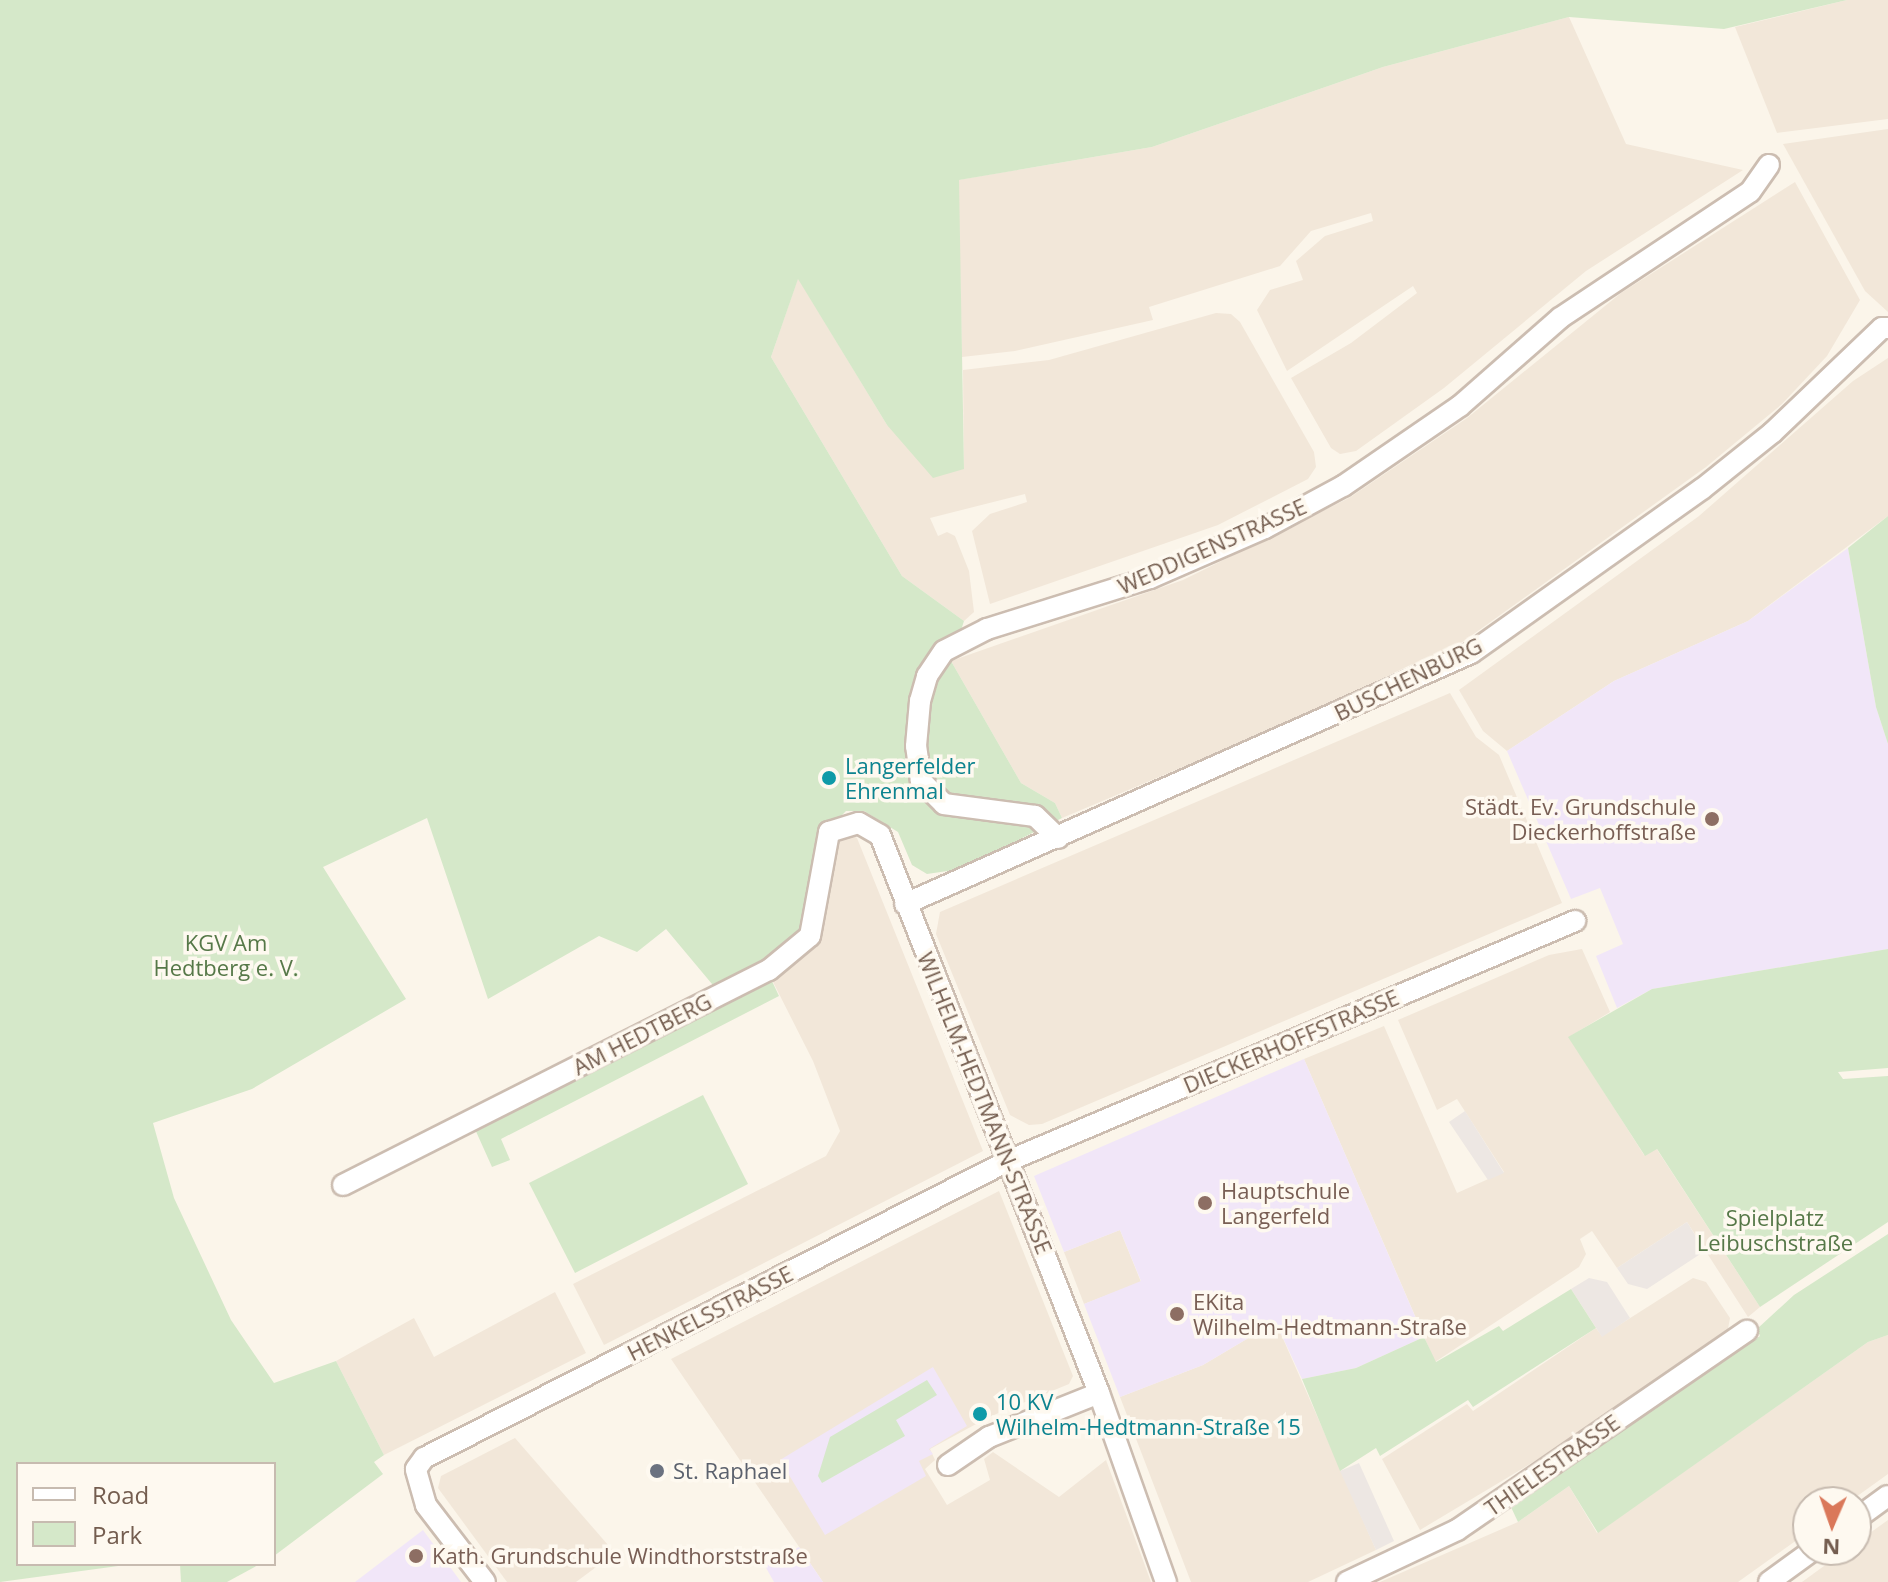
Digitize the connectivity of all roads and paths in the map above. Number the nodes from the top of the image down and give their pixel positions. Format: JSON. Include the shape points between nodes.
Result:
{"nodes":[{"id":1,"x":1769,"y":165,"type":"dead end"},
{"id":2,"x":1888,"y":328,"type":"edge"},
{"id":3,"x":859,"y":823,"type":"joint"},
{"id":4,"x":1058,"y":838,"type":"junction"},
{"id":5,"x":905,"y":904,"type":"junction"},
{"id":6,"x":1575,"y":921,"type":"dead end"},
{"id":7,"x":1008,"y":1161,"type":"junction"},
{"id":8,"x":343,"y":1185,"type":"dead end"},
{"id":9,"x":1747,"y":1331,"type":"dead end"},
{"id":10,"x":1099,"y":1393,"type":"junction"},
{"id":11,"x":948,"y":1465,"type":"dead end"},
{"id":12,"x":1792,"y":1565,"type":"edge"},
{"id":13,"x":485,"y":1582,"type":"edge"},
{"id":14,"x":1166,"y":1582,"type":"edge"},
{"id":15,"x":1347,"y":1582,"type":"edge"},
{"id":16,"x":1769,"y":1582,"type":"edge"}],
"edges":[{"from":1,"to":4,"type":"street","name":"WEDDIGENSTRASSE","via":[[1750,192],[1560,318],[1460,406],[1343,486],[1265,528],[1150,578],[987,629],[944,651],[927,676],[920,701],[916,746],[921,781],[944,804],[1035,816]]},
{"from":2,"to":4,"type":"street","name":"BUSCHENBURG","via":[[1702,489],[1471,653]]},
{"from":3,"to":5,"type":"street","name":"WILHELM-HEDTMANN-STRASSE","via":[[880,835]]},
{"from":3,"to":8,"type":"street","name":"AM HEDTBERG","via":[[829,832],[810,936],[769,970]]},
{"from":4,"to":5,"type":"street","name":"BUSCHENBURG"},
{"from":5,"to":7,"type":"street","name":"WILHELM-HEDTMANN-STRASSE"},
{"from":6,"to":7,"type":"street","name":"DIECKERHOFFSTRASSE"},
{"from":7,"to":10,"type":"street","name":"WILHELM-HEDTMANN-STRASSE"},
{"from":7,"to":13,"type":"street","name":"HENKELSSTRASSE","via":[[424,1458],[416,1469],[426,1505]]},
{"from":9,"to":15,"type":"street","name":"THIELESTRASSE","via":[[1457,1530]]},
{"from":10,"to":11,"type":"street","via":[[989,1437]]},
{"from":10,"to":14,"type":"street","name":"WILHELM-HEDTMANN-STRASSE"},
{"from":12,"to":16,"type":"street"}]}
